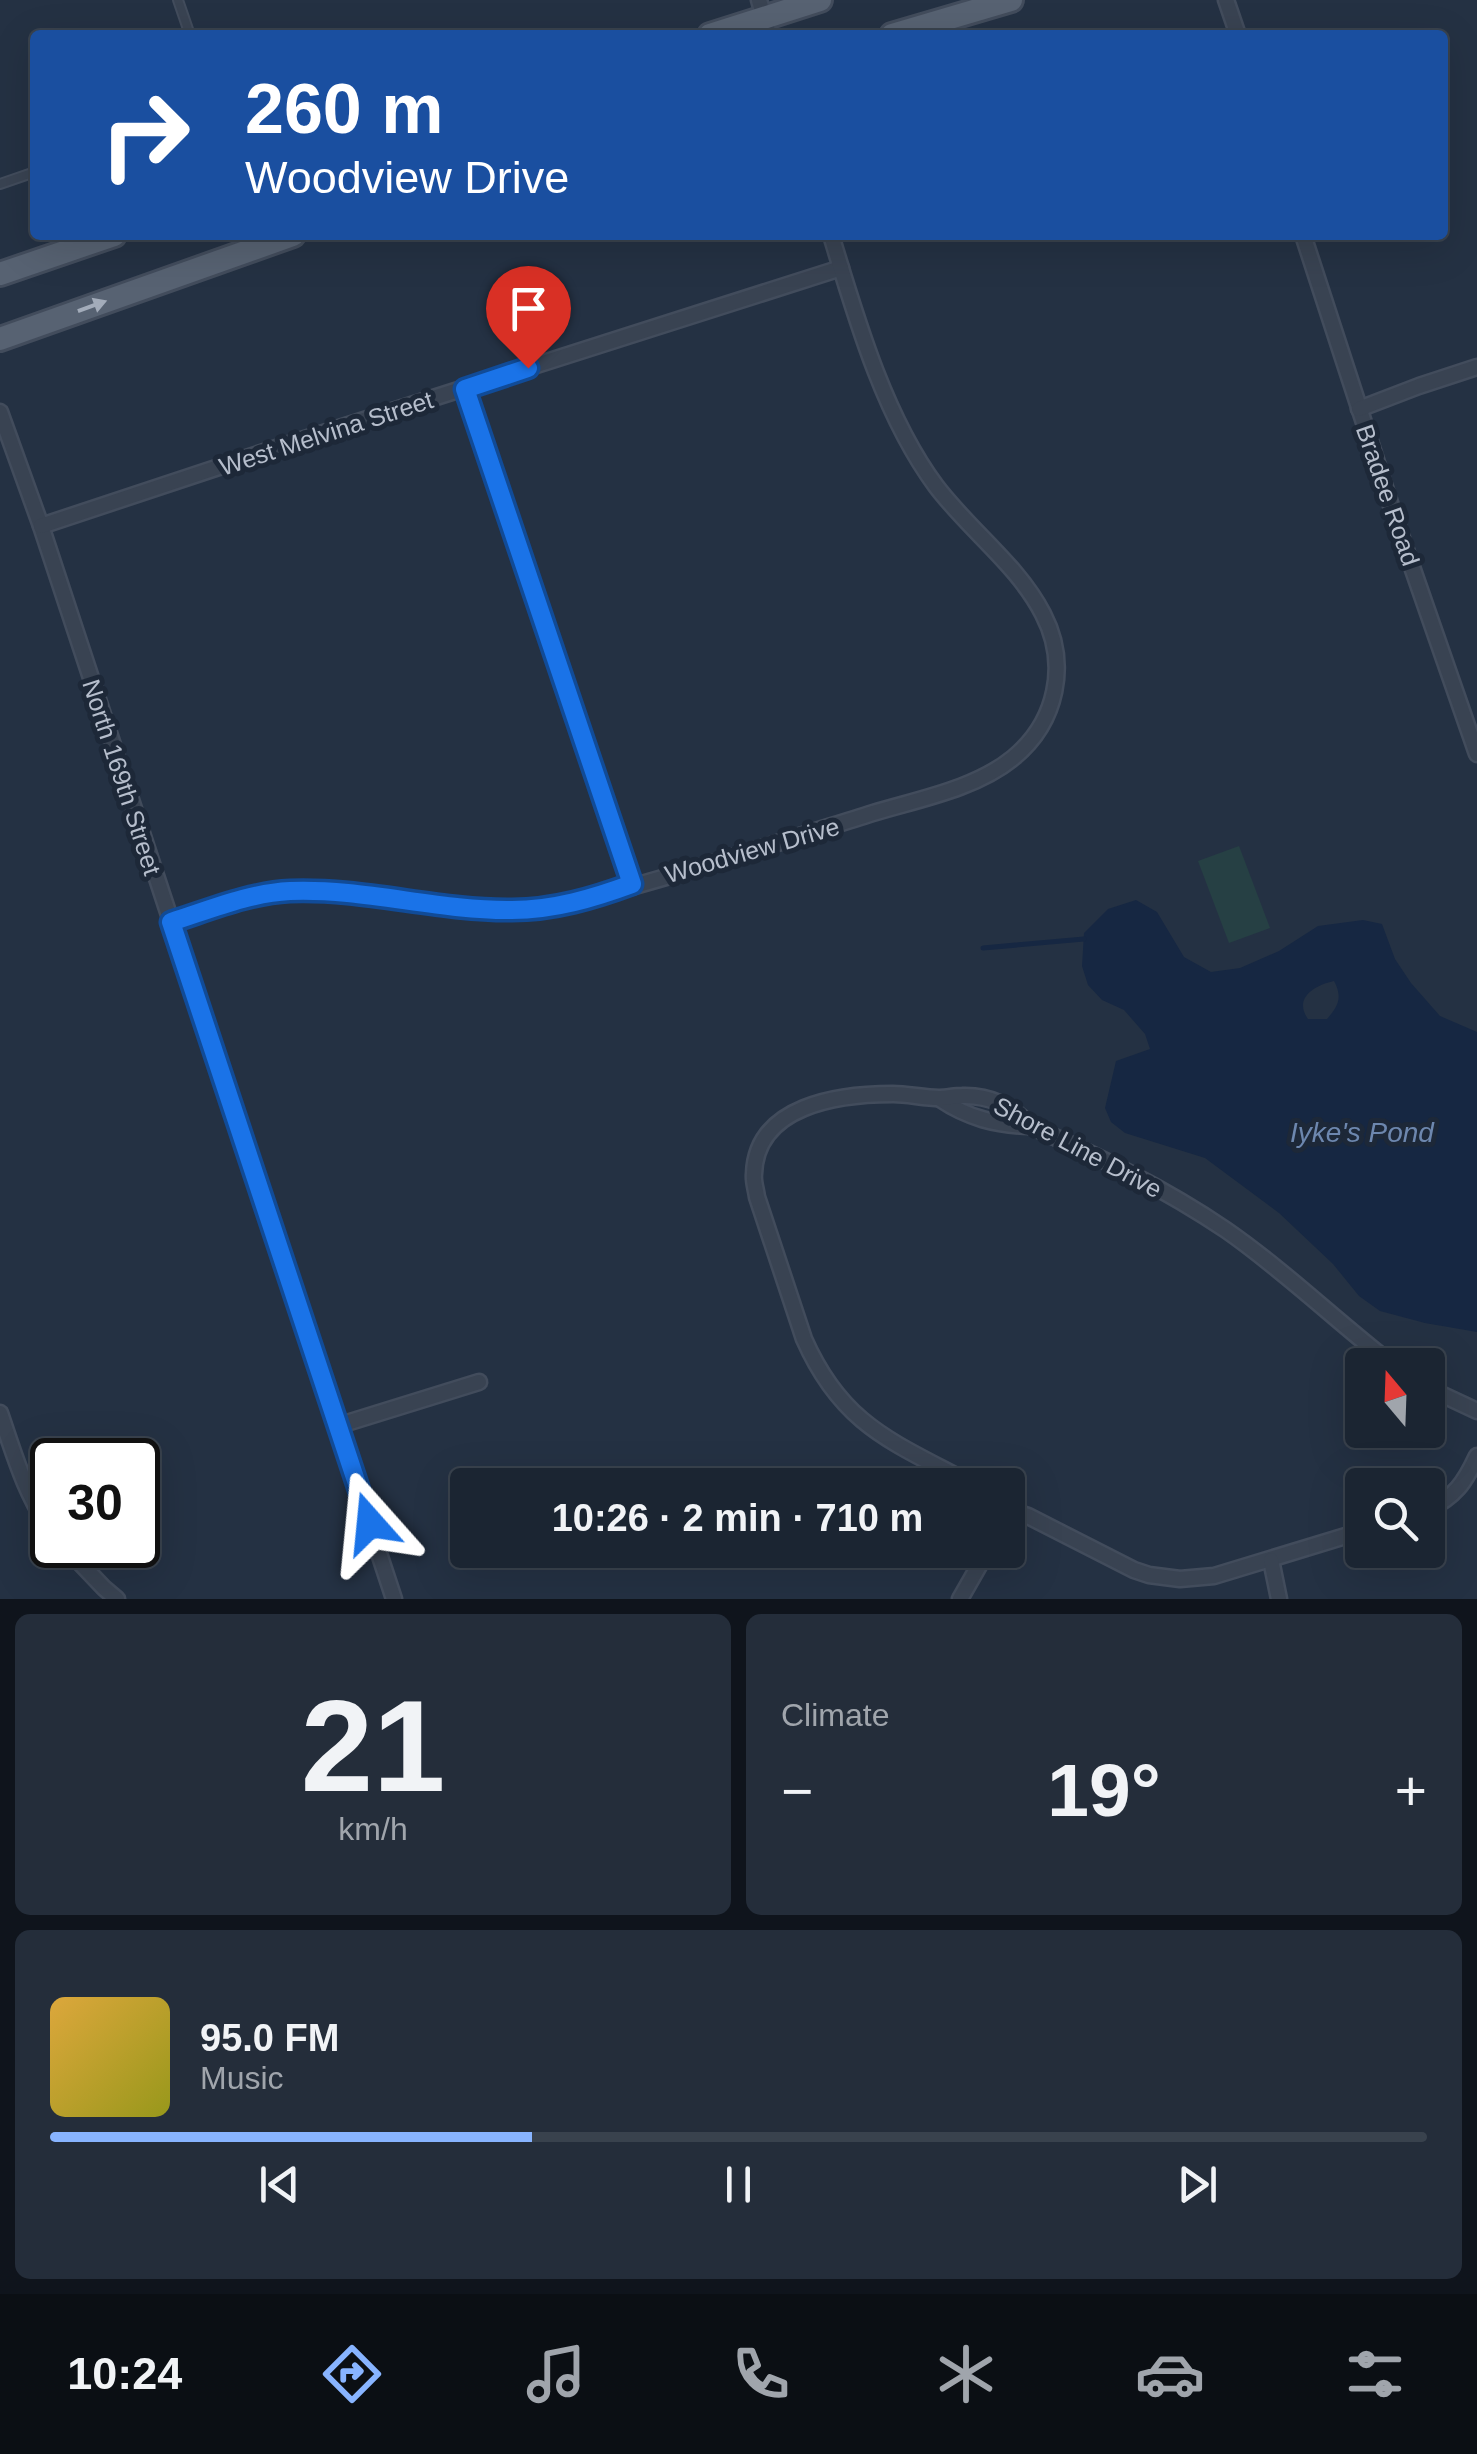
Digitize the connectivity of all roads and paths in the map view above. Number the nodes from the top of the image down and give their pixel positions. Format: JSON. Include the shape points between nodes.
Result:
{"nodes":[{"id":1,"x":178,"y":0,"type":"edge"},
{"id":2,"x":820,"y":0,"type":"edge"},
{"id":3,"x":1010,"y":0,"type":"edge"},
{"id":4,"x":1226,"y":0,"type":"edge"},
{"id":5,"x":764,"y":18,"type":"edge"},
{"id":6,"x":188,"y":30,"type":"edge"},
{"id":7,"x":726,"y":30,"type":"edge"},
{"id":8,"x":909,"y":30,"type":"edge"},
{"id":9,"x":1236,"y":30,"type":"edge"},
{"id":10,"x":30,"y":174,"type":"edge"},
{"id":11,"x":0,"y":184,"type":"edge"},
{"id":12,"x":99,"y":240,"type":"edge"},
{"id":13,"x":279,"y":240,"type":"edge"},
{"id":14,"x":833,"y":240,"type":"edge"},
{"id":15,"x":1305,"y":240,"type":"edge"},
{"id":16,"x":841,"y":268,"type":"junction"},
{"id":17,"x":0,"y":274,"type":"edge"},
{"id":18,"x":0,"y":339,"type":"edge"},
{"id":19,"x":1477,"y":367,"type":"edge"},
{"id":20,"x":465,"y":389,"type":"junction"},
{"id":21,"x":1360,"y":410,"type":"junction"},
{"id":22,"x":0,"y":412,"type":"edge"},
{"id":23,"x":40,"y":526,"type":"junction"},
{"id":24,"x":1477,"y":699,"type":"edge"},
{"id":25,"x":1460,"y":704,"type":"junction"},
{"id":26,"x":1477,"y":754,"type":"edge"},
{"id":27,"x":632,"y":884,"type":"junction"},
{"id":28,"x":171,"y":922,"type":"junction"},
{"id":29,"x":940,"y":1098,"type":"junction"},
{"id":30,"x":1030,"y":1126,"type":"junction"},
{"id":31,"x":1373,"y":1348,"type":"edge"},
{"id":32,"x":478,"y":1382,"type":"dead end"},
{"id":33,"x":1445,"y":1396,"type":"edge"},
{"id":34,"x":1477,"y":1412,"type":"edge"},
{"id":35,"x":0,"y":1414,"type":"edge"},
{"id":36,"x":337,"y":1426,"type":"junction"},
{"id":37,"x":1477,"y":1456,"type":"edge"},
{"id":38,"x":941,"y":1468,"type":"edge"},
{"id":39,"x":30,"y":1494,"type":"edge"},
{"id":40,"x":1445,"y":1500,"type":"edge"},
{"id":41,"x":1025,"y":1515,"type":"edge"},
{"id":42,"x":1345,"y":1536,"type":"edge"},
{"id":43,"x":1271,"y":1560,"type":"junction"},
{"id":44,"x":85,"y":1568,"type":"edge"},
{"id":45,"x":978,"y":1568,"type":"edge"},
{"id":46,"x":117,"y":1599,"type":"edge"},
{"id":47,"x":394,"y":1599,"type":"edge"},
{"id":48,"x":960,"y":1599,"type":"edge"},
{"id":49,"x":1280,"y":1599,"type":"edge"}],
"edges":[{"from":1,"to":6,"type":"lane"},
{"from":2,"to":5,"type":"main road"},
{"from":3,"to":8,"type":"main road"},
{"from":4,"to":9,"type":"street"},
{"from":5,"to":7,"type":"main road"},
{"from":10,"to":11,"type":"lane"},
{"from":12,"to":17,"type":"main road"},
{"from":18,"to":13,"type":"main road","one_way":true},
{"from":14,"to":16,"type":"street"},
{"from":15,"to":21,"type":"street","name":"Bradee Road"},
{"from":16,"to":20,"type":"street","name":"West Melvina Street"},
{"from":16,"to":27,"type":"street","name":"Woodview Drive","via":[[913,451],[954,510],[1043,612],[1057,659],[1053,702],[1014,758],[976,779]]},
{"from":19,"to":21,"type":"street"},
{"from":20,"to":23,"type":"street","name":"West Melvina Street"},
{"from":20,"to":27,"type":"street"},
{"from":21,"to":25,"type":"street","name":"Bradee Road"},
{"from":22,"to":23,"type":"street","name":"North 169th Street"},
{"from":23,"to":28,"type":"street","name":"North 169th Street"},
{"from":24,"to":25,"type":"street"},
{"from":25,"to":26,"type":"street","name":"Bradee Road"},
{"from":27,"to":28,"type":"street","name":"Woodview Drive","via":[[567,904],[516,910],[288,891]]},
{"from":28,"to":36,"type":"street","name":"North 169th Street"},
{"from":29,"to":30,"type":"street","via":[[971,1117]]},
{"from":29,"to":30,"type":"street","name":"Shore Line Drive","via":[[995,1100]]},
{"from":29,"to":38,"type":"street","name":"Shore Line Drive","via":[[868,1095],[785,1116],[760,1148],[754,1174],[813,1360],[836,1396],[880,1434]]},
{"from":30,"to":31,"type":"street","name":"Shore Line Drive","via":[[1134,1175],[1225,1230]]},
{"from":32,"to":36,"type":"street"},
{"from":33,"to":34,"type":"street"},
{"from":35,"to":39,"type":"street"},
{"from":36,"to":47,"type":"street","name":"North 169th Street"},
{"from":37,"to":40,"type":"street"},
{"from":41,"to":43,"type":"street","via":[[1149,1575],[1214,1576]]},
{"from":42,"to":43,"type":"street"},
{"from":43,"to":49,"type":"street"},
{"from":44,"to":46,"type":"street"},
{"from":45,"to":48,"type":"street"}]}
